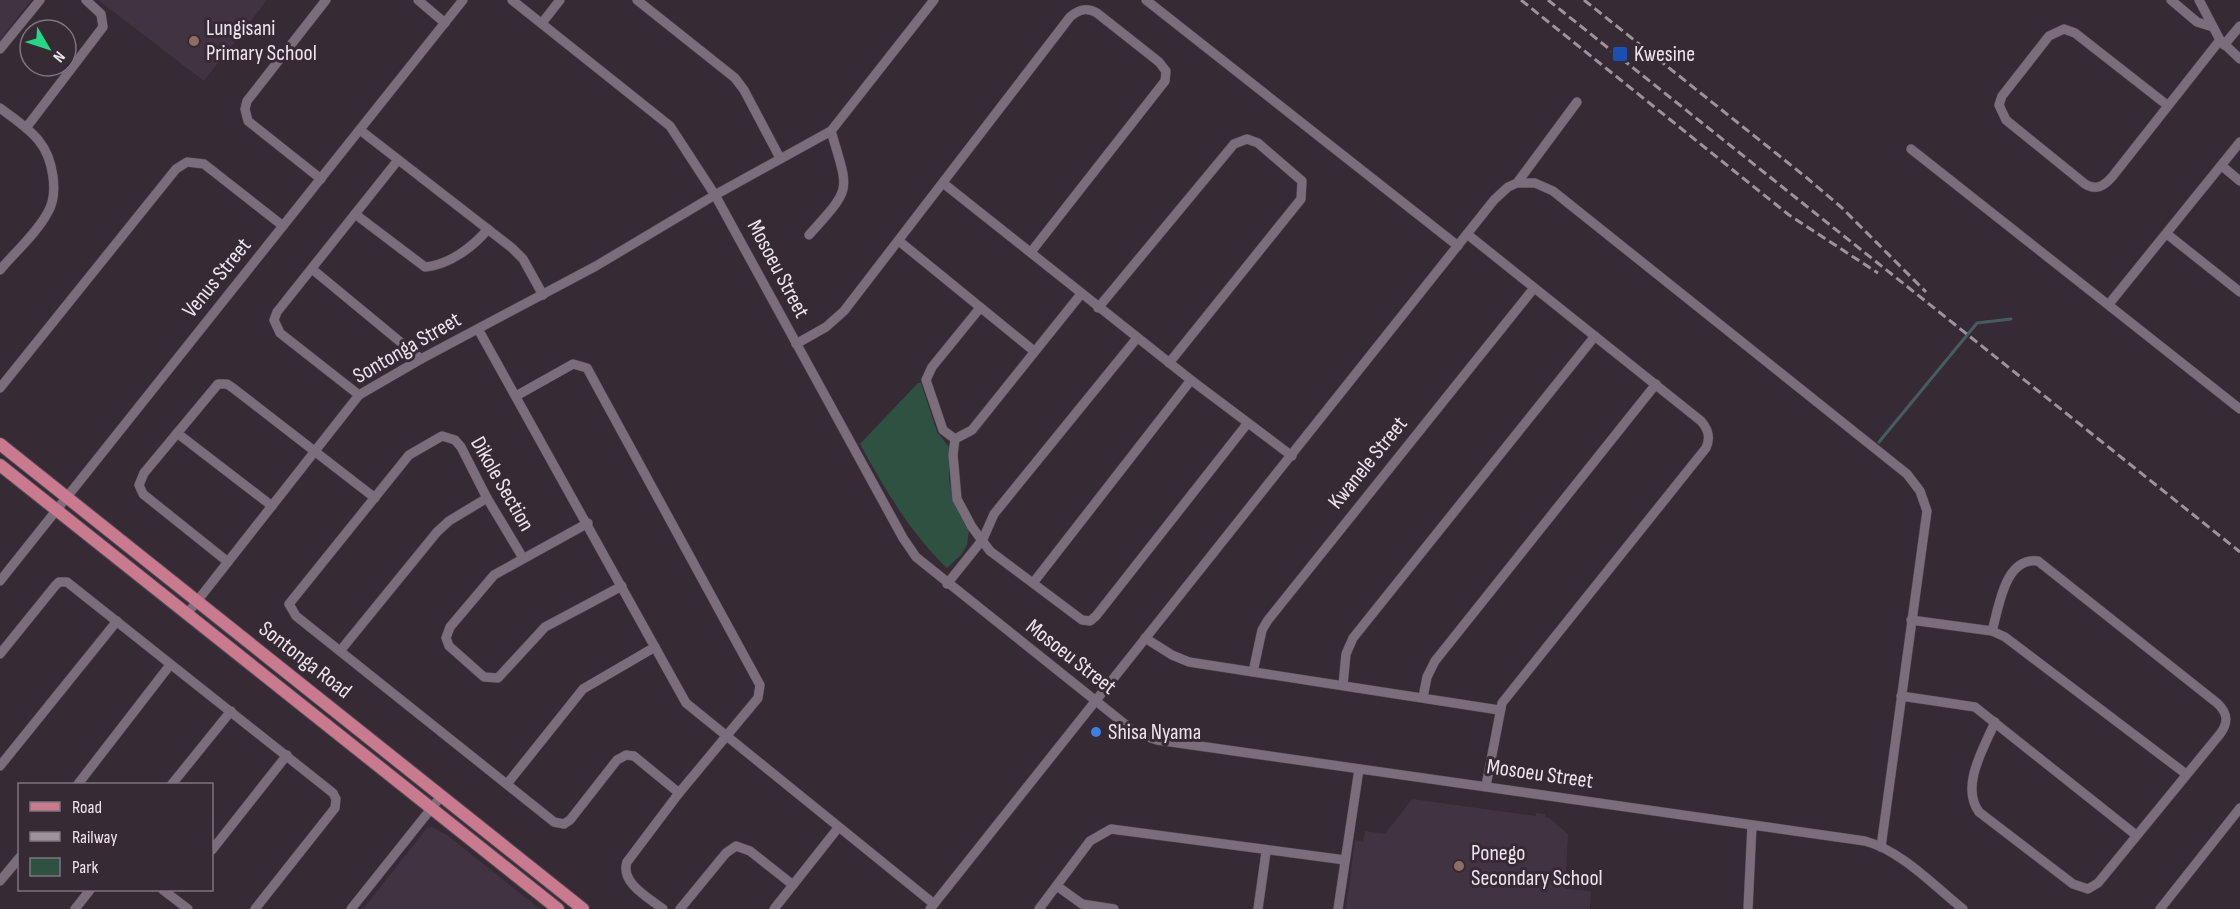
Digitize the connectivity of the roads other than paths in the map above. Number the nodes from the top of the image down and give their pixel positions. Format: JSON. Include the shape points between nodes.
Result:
{"nodes":[{"id":1,"x":40,"y":0,"type":"edge"},
{"id":2,"x":86,"y":0,"type":"edge"},
{"id":3,"x":326,"y":0,"type":"edge"},
{"id":4,"x":418,"y":0,"type":"edge"},
{"id":5,"x":463,"y":0,"type":"edge"},
{"id":6,"x":512,"y":0,"type":"edge"},
{"id":7,"x":560,"y":0,"type":"edge"},
{"id":8,"x":637,"y":0,"type":"edge"},
{"id":9,"x":934,"y":0,"type":"edge"},
{"id":10,"x":1146,"y":0,"type":"edge"},
{"id":11,"x":2171,"y":0,"type":"edge"},
{"id":12,"x":2199,"y":0,"type":"edge"},
{"id":13,"x":445,"y":23,"type":"junction"},
{"id":14,"x":542,"y":23,"type":"junction"},
{"id":15,"x":2240,"y":26,"type":"edge"},
{"id":16,"x":2213,"y":27,"type":"junction"},
{"id":17,"x":2222,"y":43,"type":"junction"},
{"id":18,"x":0,"y":49,"type":"edge"},
{"id":19,"x":2240,"y":59,"type":"edge"},
{"id":20,"x":1577,"y":102,"type":"dead end"},
{"id":21,"x":2167,"y":105,"type":"junction"},
{"id":22,"x":0,"y":108,"type":"edge"},
{"id":23,"x":26,"y":128,"type":"junction"},
{"id":24,"x":360,"y":130,"type":"junction"},
{"id":25,"x":831,"y":131,"type":"junction"},
{"id":26,"x":2240,"y":142,"type":"edge"},
{"id":27,"x":1911,"y":149,"type":"dead end"},
{"id":28,"x":780,"y":158,"type":"junction"},
{"id":29,"x":398,"y":160,"type":"junction"},
{"id":30,"x":2222,"y":166,"type":"junction"},
{"id":31,"x":321,"y":179,"type":"junction"},
{"id":32,"x":2240,"y":181,"type":"edge"},
{"id":33,"x":943,"y":183,"type":"junction"},
{"id":34,"x":1517,"y":183,"type":"junction"},
{"id":35,"x":715,"y":195,"type":"junction"},
{"id":36,"x":355,"y":214,"type":"junction"},
{"id":37,"x":283,"y":226,"type":"junction"},
{"id":38,"x":488,"y":229,"type":"junction"},
{"id":39,"x":1467,"y":234,"type":"junction"},
{"id":40,"x":2167,"y":234,"type":"junction"},
{"id":41,"x":809,"y":235,"type":"dead end"},
{"id":42,"x":899,"y":242,"type":"junction"},
{"id":43,"x":1458,"y":246,"type":"junction"},
{"id":44,"x":1031,"y":252,"type":"junction"},
{"id":45,"x":312,"y":269,"type":"junction"},
{"id":46,"x":0,"y":270,"type":"edge"},
{"id":47,"x":1534,"y":288,"type":"junction"},
{"id":48,"x":2240,"y":292,"type":"edge"},
{"id":49,"x":1081,"y":294,"type":"junction"},
{"id":50,"x":543,"y":295,"type":"junction"},
{"id":51,"x":2109,"y":304,"type":"junction"},
{"id":52,"x":980,"y":308,"type":"junction"},
{"id":53,"x":1098,"y":308,"type":"junction"},
{"id":54,"x":478,"y":329,"type":"junction"},
{"id":55,"x":1595,"y":336,"type":"junction"},
{"id":56,"x":1137,"y":338,"type":"junction"},
{"id":57,"x":796,"y":344,"type":"junction"},
{"id":58,"x":1034,"y":351,"type":"junction"},
{"id":59,"x":421,"y":359,"type":"junction"},
{"id":60,"x":1169,"y":363,"type":"junction"},
{"id":61,"x":1191,"y":380,"type":"junction"},
{"id":62,"x":1656,"y":384,"type":"junction"},
{"id":63,"x":0,"y":388,"type":"edge"},
{"id":64,"x":359,"y":395,"type":"junction"},
{"id":65,"x":516,"y":396,"type":"junction"},
{"id":66,"x":2240,"y":409,"type":"edge"},
{"id":67,"x":1247,"y":424,"type":"junction"},
{"id":68,"x":177,"y":433,"type":"junction"},
{"id":69,"x":955,"y":439,"type":"junction"},
{"id":70,"x":0,"y":444,"type":"edge"},
{"id":71,"x":316,"y":451,"type":"junction"},
{"id":72,"x":1292,"y":456,"type":"junction"},
{"id":73,"x":0,"y":465,"type":"edge"},
{"id":74,"x":375,"y":498,"type":"junction"},
{"id":75,"x":487,"y":498,"type":"junction"},
{"id":76,"x":67,"y":499,"type":"junction"},
{"id":77,"x":272,"y":506,"type":"junction"},
{"id":78,"x":57,"y":512,"type":"junction"},
{"id":79,"x":588,"y":523,"type":"junction"},
{"id":80,"x":983,"y":539,"type":"junction"},
{"id":81,"x":523,"y":558,"type":"junction"},
{"id":82,"x":228,"y":562,"type":"junction"},
{"id":83,"x":0,"y":581,"type":"edge"},
{"id":84,"x":1033,"y":583,"type":"junction"},
{"id":85,"x":947,"y":584,"type":"junction"},
{"id":86,"x":622,"y":586,"type":"junction"},
{"id":87,"x":197,"y":601,"type":"junction"},
{"id":88,"x":187,"y":614,"type":"junction"},
{"id":89,"x":1911,"y":620,"type":"junction"},
{"id":90,"x":117,"y":621,"type":"junction"},
{"id":91,"x":1992,"y":631,"type":"junction"},
{"id":92,"x":1145,"y":638,"type":"junction"},
{"id":93,"x":655,"y":647,"type":"junction"},
{"id":94,"x":340,"y":651,"type":"junction"},
{"id":95,"x":0,"y":654,"type":"edge"},
{"id":96,"x":170,"y":665,"type":"junction"},
{"id":97,"x":1253,"y":672,"type":"junction"},
{"id":98,"x":1343,"y":685,"type":"junction"},
{"id":99,"x":1901,"y":696,"type":"junction"},
{"id":100,"x":1423,"y":697,"type":"junction"},
{"id":101,"x":1095,"y":701,"type":"junction"},
{"id":102,"x":1499,"y":710,"type":"junction"},
{"id":103,"x":231,"y":711,"type":"junction"},
{"id":104,"x":1995,"y":722,"type":"junction"},
{"id":105,"x":726,"y":737,"type":"junction"},
{"id":106,"x":287,"y":755,"type":"junction"},
{"id":107,"x":0,"y":766,"type":"edge"},
{"id":108,"x":1359,"y":769,"type":"junction"},
{"id":109,"x":2186,"y":774,"type":"junction"},
{"id":110,"x":79,"y":783,"type":"edge"},
{"id":111,"x":173,"y":783,"type":"edge"},
{"id":112,"x":507,"y":784,"type":"junction"},
{"id":113,"x":1486,"y":786,"type":"junction"},
{"id":114,"x":680,"y":793,"type":"junction"},
{"id":115,"x":442,"y":795,"type":"junction"},
{"id":116,"x":431,"y":807,"type":"junction"},
{"id":117,"x":2240,"y":808,"type":"edge"},
{"id":118,"x":1752,"y":825,"type":"junction"},
{"id":119,"x":838,"y":828,"type":"junction"},
{"id":120,"x":2136,"y":835,"type":"junction"},
{"id":121,"x":1881,"y":847,"type":"junction"},
{"id":122,"x":213,"y":849,"type":"edge"},
{"id":123,"x":1266,"y":852,"type":"junction"},
{"id":124,"x":18,"y":859,"type":"edge"},
{"id":125,"x":1345,"y":860,"type":"junction"},
{"id":126,"x":0,"y":880,"type":"edge"},
{"id":127,"x":793,"y":885,"type":"junction"},
{"id":128,"x":1056,"y":886,"type":"junction"},
{"id":129,"x":89,"y":891,"type":"edge"},
{"id":130,"x":176,"y":893,"type":"edge"},
{"id":131,"x":932,"y":906,"type":"edge"},
{"id":132,"x":75,"y":909,"type":"edge"},
{"id":133,"x":188,"y":909,"type":"edge"},
{"id":134,"x":255,"y":909,"type":"edge"},
{"id":135,"x":351,"y":909,"type":"edge"},
{"id":136,"x":558,"y":909,"type":"edge"},
{"id":137,"x":583,"y":909,"type":"edge"},
{"id":138,"x":663,"y":909,"type":"edge"},
{"id":139,"x":680,"y":909,"type":"edge"},
{"id":140,"x":774,"y":909,"type":"edge"},
{"id":141,"x":1039,"y":909,"type":"edge"},
{"id":142,"x":1114,"y":909,"type":"edge"},
{"id":143,"x":1258,"y":909,"type":"edge"},
{"id":144,"x":1338,"y":909,"type":"edge"},
{"id":145,"x":1748,"y":909,"type":"edge"},
{"id":146,"x":1963,"y":909,"type":"edge"},
{"id":147,"x":2160,"y":909,"type":"edge"}],
"edges":[{"from":1,"to":18,"type":"street"},
{"from":2,"to":23,"type":"street","via":[[101,14],[103,27]]},
{"from":3,"to":31,"type":"street","via":[[247,101],[245,109],[249,121]]},
{"from":4,"to":13,"type":"street"},
{"from":5,"to":13,"type":"street","name":"Venus Street"},
{"from":6,"to":14,"type":"street","name":"Mosoeu Street"},
{"from":7,"to":14,"type":"street"},
{"from":8,"to":28,"type":"street","via":[[735,78]]},
{"from":9,"to":25,"type":"street"},
{"from":10,"to":43,"type":"street"},
{"from":11,"to":16,"type":"street","via":[[2197,22]]},
{"from":12,"to":16,"type":"street"},
{"from":13,"to":24,"type":"street","name":"Venus Street"},
{"from":14,"to":35,"type":"street","name":"Mosoeu Street","via":[[670,126]]},
{"from":15,"to":17,"type":"street"},
{"from":16,"to":17,"type":"street"},
{"from":17,"to":19,"type":"street"},
{"from":17,"to":21,"type":"street"},
{"from":20,"to":34,"type":"street"},
{"from":21,"to":21,"type":"street","via":[[2112,177],[2097,187],[2085,184],[2006,120],[1999,105],[2044,42],[2053,32],[2064,29],[2075,33]]},
{"from":22,"to":23,"type":"street"},
{"from":23,"to":46,"type":"street","via":[[45,149],[54,187],[53,201],[47,214]]},
{"from":24,"to":29,"type":"street"},
{"from":24,"to":31,"type":"street","name":"Venus Street"},
{"from":25,"to":28,"type":"street","name":"Sontonga Street"},
{"from":25,"to":41,"type":"street","via":[[845,188],[840,201]]},
{"from":26,"to":30,"type":"street"},
{"from":27,"to":51,"type":"street"},
{"from":28,"to":35,"type":"street","name":"Sontonga Street"},
{"from":29,"to":36,"type":"street"},
{"from":29,"to":38,"type":"street"},
{"from":30,"to":32,"type":"street"},
{"from":30,"to":40,"type":"street"},
{"from":31,"to":37,"type":"street","name":"Venus Street"},
{"from":33,"to":42,"type":"street"},
{"from":33,"to":44,"type":"street"},
{"from":33,"to":44,"type":"street","via":[[1070,17],[1085,9],[1098,13],[1158,62],[1166,71],[1165,81]]},
{"from":34,"to":39,"type":"street","via":[[1501,192]]},
{"from":34,"to":89,"type":"street","via":[[1535,183],[1553,191],[1907,474],[1920,490],[1927,511]]},
{"from":35,"to":50,"type":"street","name":"Sontonga Street"},
{"from":35,"to":57,"type":"street","name":"Mosoeu Street"},
{"from":36,"to":38,"type":"street","via":[[425,267],[440,264],[467,249]]},
{"from":36,"to":45,"type":"street"},
{"from":37,"to":63,"type":"street","via":[[204,164],[187,162],[176,168]]},
{"from":37,"to":76,"type":"street","name":"Venus Street"},
{"from":38,"to":50,"type":"street","via":[[523,259]]},
{"from":39,"to":43,"type":"street"},
{"from":39,"to":47,"type":"street"},
{"from":40,"to":48,"type":"street"},
{"from":40,"to":51,"type":"street"},
{"from":42,"to":52,"type":"street"},
{"from":42,"to":57,"type":"street","via":[[838,318]]},
{"from":43,"to":72,"type":"street"},
{"from":44,"to":49,"type":"street"},
{"from":45,"to":59,"type":"street"},
{"from":45,"to":64,"type":"street","via":[[277,312],[275,326]]},
{"from":47,"to":55,"type":"street"},
{"from":47,"to":97,"type":"street","name":"Kwanele Street","via":[[1268,620]]},
{"from":49,"to":53,"type":"street"},
{"from":49,"to":58,"type":"street"},
{"from":50,"to":54,"type":"street","name":"Sontonga Street"},
{"from":51,"to":66,"type":"street"},
{"from":52,"to":58,"type":"street"},
{"from":52,"to":69,"type":"street","via":[[927,376],[928,392],[943,430]]},
{"from":53,"to":56,"type":"street"},
{"from":53,"to":60,"type":"street","via":[[1234,144],[1247,139],[1258,143],[1302,181],[1301,199]]},
{"from":54,"to":59,"type":"street","name":"Sontonga Street"},
{"from":54,"to":65,"type":"street"},
{"from":55,"to":62,"type":"street"},
{"from":55,"to":98,"type":"street","via":[[1353,638],[1346,654]]},
{"from":56,"to":60,"type":"street"},
{"from":56,"to":80,"type":"street","via":[[994,514]]},
{"from":57,"to":85,"type":"street","name":"Mosoeu Street","via":[[907,546]]},
{"from":58,"to":69,"type":"street","via":[[972,430]]},
{"from":59,"to":64,"type":"street","name":"Sontonga Street"},
{"from":60,"to":61,"type":"street"},
{"from":61,"to":67,"type":"street"},
{"from":61,"to":84,"type":"street"},
{"from":62,"to":100,"type":"street","via":[[1435,661]]},
{"from":62,"to":102,"type":"street","via":[[1706,426],[1708,442]]},
{"from":64,"to":71,"type":"street","name":"Sontonga Street"},
{"from":65,"to":79,"type":"street"},
{"from":65,"to":105,"type":"street","via":[[573,364],[583,365],[590,372],[759,681],[759,695]]},
{"from":67,"to":72,"type":"street"},
{"from":67,"to":84,"type":"street","via":[[1093,619],[1078,619]]},
{"from":68,"to":71,"type":"street","via":[[222,382]]},
{"from":68,"to":77,"type":"street"},
{"from":68,"to":82,"type":"street","via":[[140,479],[140,490]]},
{"from":69,"to":80,"type":"street","via":[[957,498]]},
{"from":70,"to":76,"type":"main road","name":"Sontonga Road"},
{"from":71,"to":74,"type":"street"},
{"from":71,"to":77,"type":"street","name":"Sontonga Street"},
{"from":72,"to":92,"type":"street"},
{"from":73,"to":78,"type":"main road","name":"Sontonga Road"},
{"from":74,"to":75,"type":"street","name":"Dikole Section","via":[[408,455],[442,436],[455,440],[461,447]]},
{"from":74,"to":94,"type":"street","via":[[289,604],[296,616]]},
{"from":75,"to":81,"type":"street","name":"Dikole Section"},
{"from":75,"to":94,"type":"street","via":[[449,520],[437,532]]},
{"from":76,"to":78,"type":"street","name":"Venus Street"},
{"from":76,"to":87,"type":"main road","name":"Sontonga Road"},
{"from":77,"to":82,"type":"street","name":"Sontonga Street"},
{"from":78,"to":83,"type":"street","name":"Venus Street"},
{"from":78,"to":88,"type":"main road","name":"Sontonga Road"},
{"from":79,"to":81,"type":"street","name":"Dikole Section"},
{"from":79,"to":86,"type":"street"},
{"from":80,"to":84,"type":"street","via":[[990,551]]},
{"from":80,"to":85,"type":"street"},
{"from":81,"to":86,"type":"street","name":"Dikole Section","via":[[490,578],[447,633],[449,646],[490,679],[503,674],[545,627]]},
{"from":82,"to":87,"type":"street","name":"Sontonga Street"},
{"from":85,"to":101,"type":"street","name":"Mosoeu Street"},
{"from":86,"to":93,"type":"street"},
{"from":87,"to":88,"type":"street","name":"Sontonga Street"},
{"from":87,"to":115,"type":"main road","name":"Sontonga Road"},
{"from":88,"to":116,"type":"main road","name":"Sontonga Road"},
{"from":89,"to":91,"type":"street"},
{"from":89,"to":99,"type":"street"},
{"from":90,"to":95,"type":"street","via":[[73,586],[59,582]]},
{"from":90,"to":96,"type":"street"},
{"from":90,"to":107,"type":"street"},
{"from":91,"to":109,"type":"street","via":[[2006,637]]},
{"from":91,"to":109,"type":"street","via":[[2010,575],[2028,561],[2044,564],[2223,709],[2226,726]]},
{"from":92,"to":97,"type":"street","via":[[1183,660]]},
{"from":92,"to":101,"type":"street"},
{"from":93,"to":105,"type":"street","via":[[686,704]]},
{"from":93,"to":112,"type":"street","via":[[583,689]]},
{"from":94,"to":112,"type":"street"},
{"from":96,"to":103,"type":"street"},
{"from":96,"to":110,"type":"street"},
{"from":97,"to":98,"type":"street"},
{"from":98,"to":100,"type":"street"},
{"from":99,"to":104,"type":"street","via":[[1966,704]]},
{"from":99,"to":121,"type":"street"},
{"from":100,"to":102,"type":"street"},
{"from":101,"to":108,"type":"street","name":"Mosoeu Street","via":[[1148,738]]},
{"from":101,"to":131,"type":"street"},
{"from":102,"to":113,"type":"street"},
{"from":103,"to":106,"type":"street"},
{"from":103,"to":111,"type":"street"},
{"from":104,"to":120,"type":"street"},
{"from":104,"to":120,"type":"street","via":[[1973,779],[1972,798],[1979,812],[2084,889],[2098,883]]},
{"from":105,"to":114,"type":"street"},
{"from":105,"to":119,"type":"street"},
{"from":106,"to":122,"type":"street"},
{"from":106,"to":134,"type":"street","via":[[333,793],[336,805]]},
{"from":108,"to":113,"type":"street","name":"Mosoeu Street"},
{"from":108,"to":125,"type":"street"},
{"from":109,"to":120,"type":"street"},
{"from":112,"to":114,"type":"street","via":[[561,824],[570,820],[616,760],[626,755],[634,756]]},
{"from":113,"to":118,"type":"street","name":"Mosoeu Street"},
{"from":114,"to":138,"type":"street","via":[[625,870],[629,881]]},
{"from":115,"to":116,"type":"street"},
{"from":115,"to":137,"type":"main road","name":"Sontonga Road"},
{"from":116,"to":135,"type":"street"},
{"from":116,"to":136,"type":"main road","name":"Sontonga Road"},
{"from":117,"to":147,"type":"street"},
{"from":118,"to":121,"type":"street","name":"Mosoeu Street","via":[[1843,837]]},
{"from":118,"to":145,"type":"street"},
{"from":119,"to":127,"type":"street"},
{"from":119,"to":131,"type":"street"},
{"from":121,"to":146,"type":"street","name":"Mosoeu Street"},
{"from":123,"to":125,"type":"street"},
{"from":123,"to":128,"type":"street","via":[[1111,830],[1090,841]]},
{"from":123,"to":143,"type":"street"},
{"from":124,"to":126,"type":"street"},
{"from":125,"to":144,"type":"street"},
{"from":127,"to":139,"type":"street","via":[[750,851],[736,846]]},
{"from":127,"to":140,"type":"street"},
{"from":128,"to":141,"type":"street"},
{"from":128,"to":142,"type":"street","via":[[1082,904]]},
{"from":129,"to":132,"type":"street"},
{"from":130,"to":133,"type":"street"}]}
